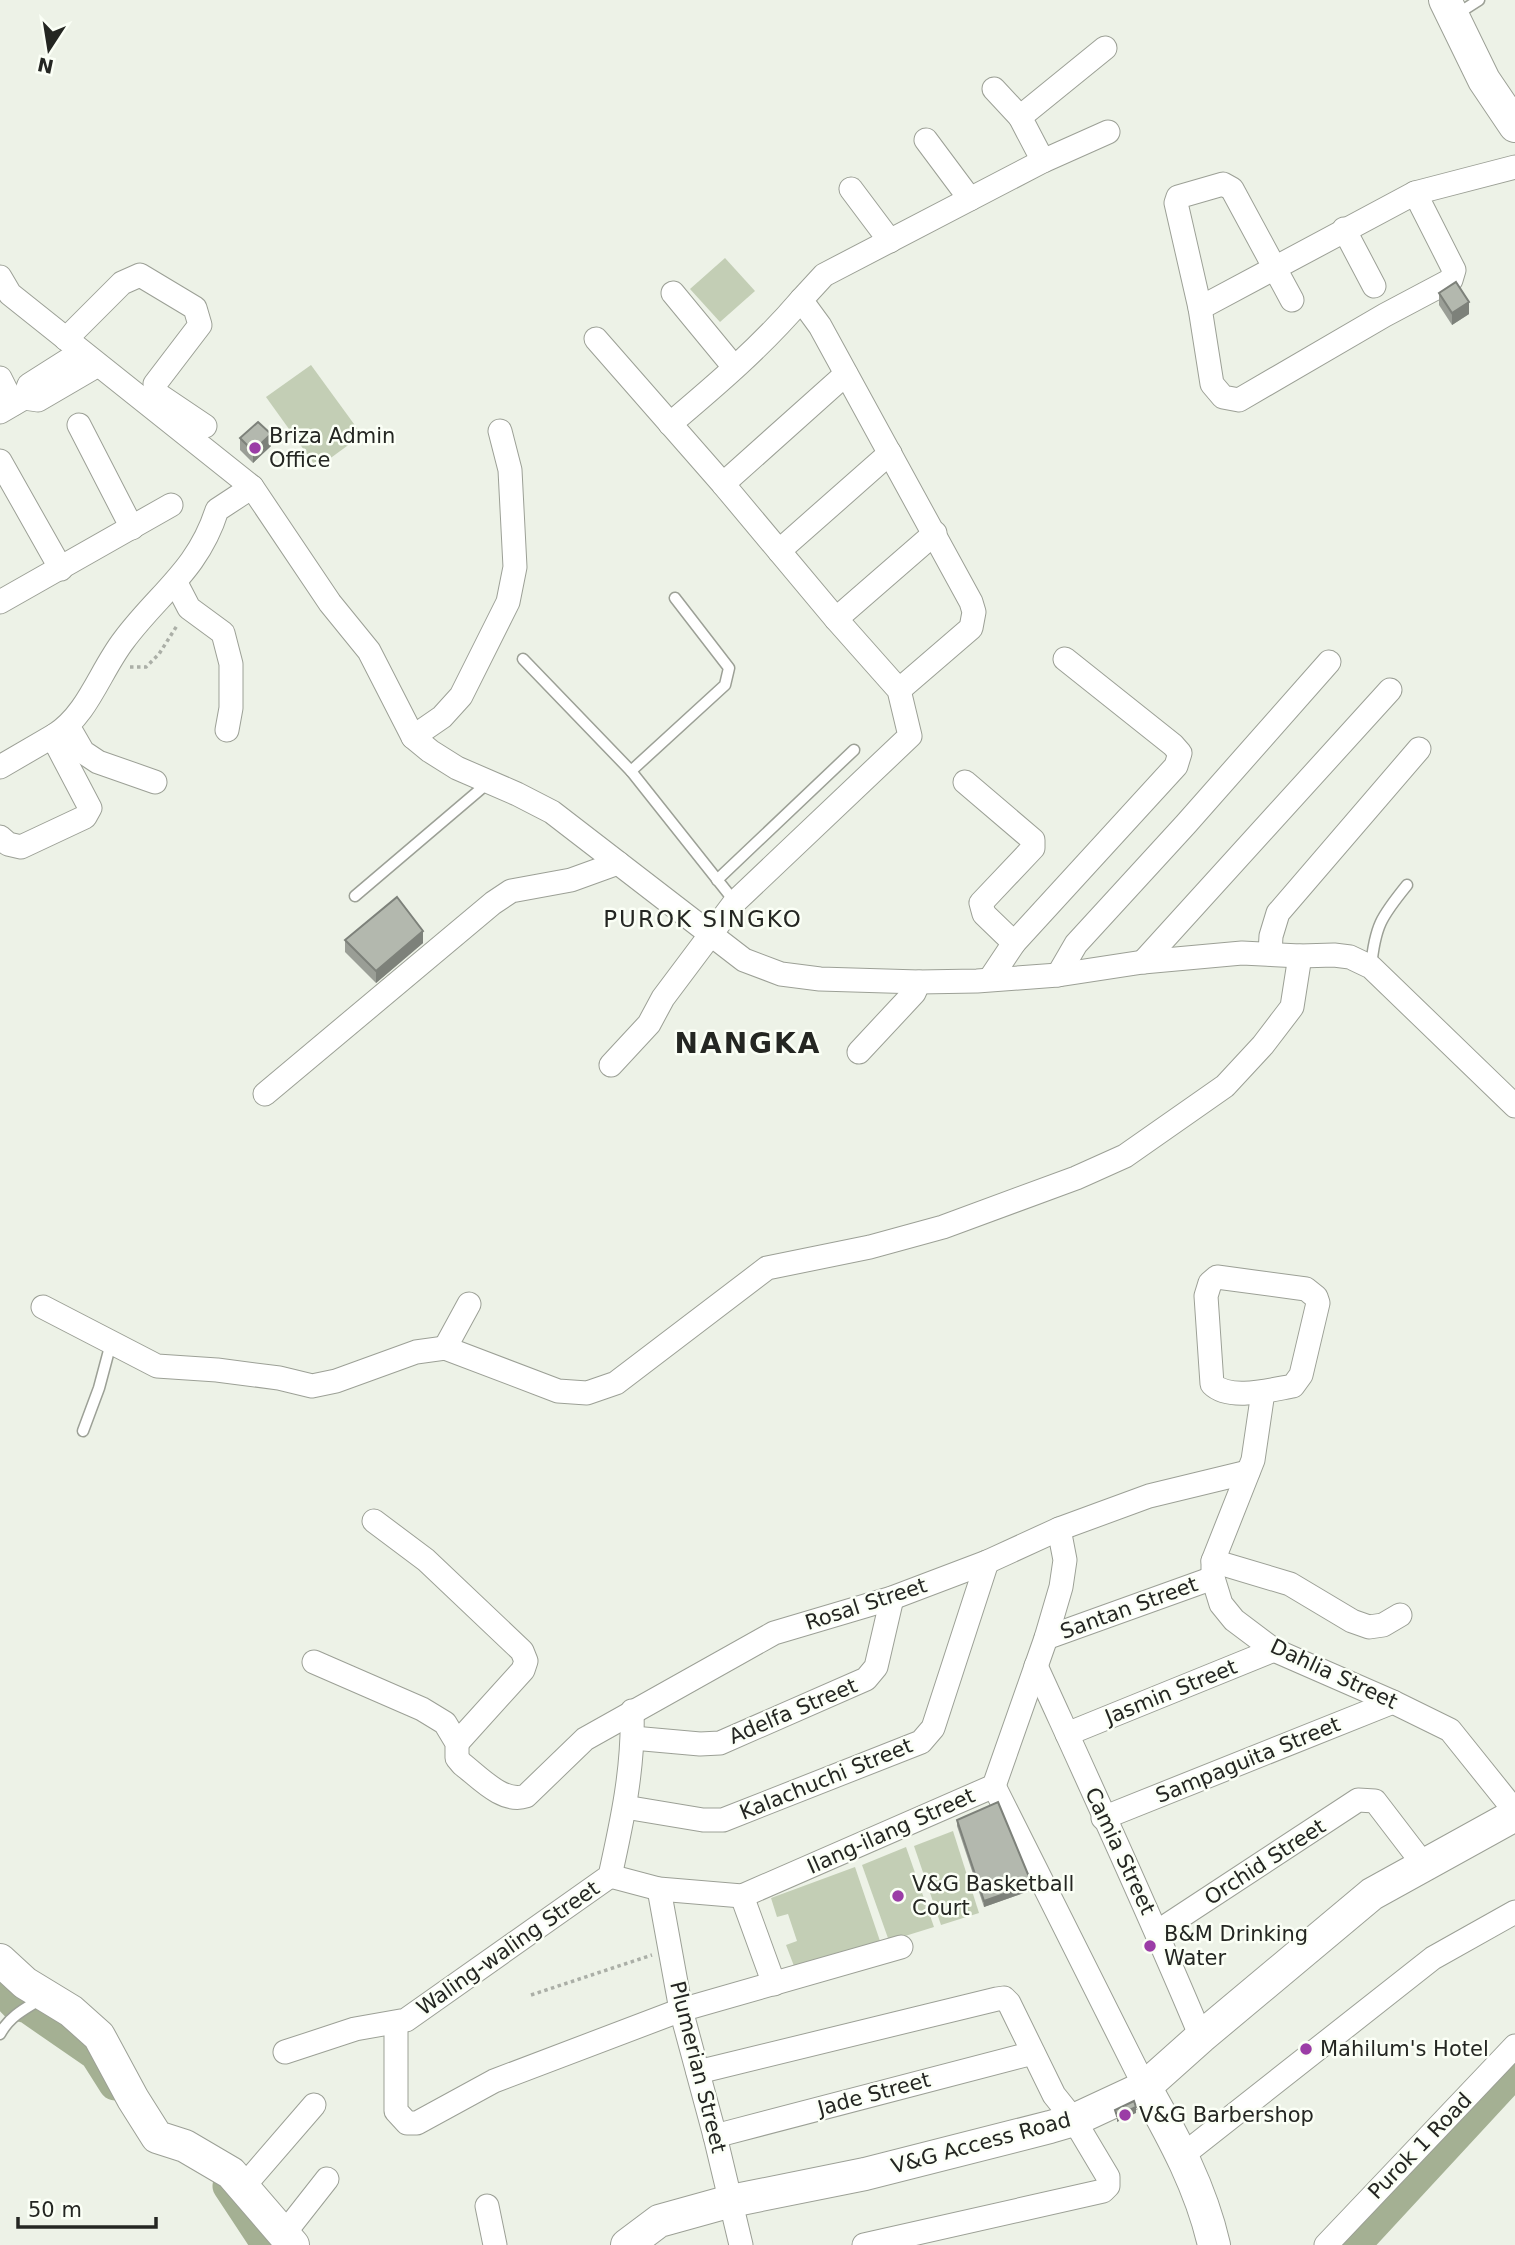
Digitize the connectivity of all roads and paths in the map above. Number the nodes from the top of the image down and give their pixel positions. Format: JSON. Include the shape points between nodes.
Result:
{"nodes":[{"id":1,"x":1479,"y":0,"type":"edge"},
{"id":2,"x":1448,"y":9,"type":"edge"},
{"id":3,"x":1105,"y":48,"type":"dead end"},
{"id":4,"x":994,"y":89,"type":"dead end"},
{"id":5,"x":1020,"y":117,"type":"junction"},
{"id":6,"x":1515,"y":126,"type":"edge"},
{"id":7,"x":1108,"y":132,"type":"dead end"},
{"id":8,"x":926,"y":140,"type":"dead end"},
{"id":9,"x":1043,"y":161,"type":"junction"},
{"id":10,"x":1515,"y":167,"type":"edge"},
{"id":11,"x":850,"y":189,"type":"dead end"},
{"id":12,"x":1415,"y":192,"type":"junction"},
{"id":13,"x":970,"y":199,"type":"junction"},
{"id":14,"x":1344,"y":229,"type":"junction"},
{"id":15,"x":890,"y":241,"type":"junction"},
{"id":16,"x":1274,"y":268,"type":"junction"},
{"id":17,"x":1374,"y":286,"type":"dead end"},
{"id":18,"x":3,"y":291,"type":"edge"},
{"id":19,"x":673,"y":293,"type":"dead end"},
{"id":20,"x":801,"y":300,"type":"junction"},
{"id":21,"x":1292,"y":300,"type":"dead end"},
{"id":22,"x":1200,"y":308,"type":"junction"},
{"id":23,"x":596,"y":339,"type":"dead end"},
{"id":24,"x":81,"y":352,"type":"junction"},
{"id":25,"x":734,"y":367,"type":"junction"},
{"id":26,"x":846,"y":374,"type":"junction"},
{"id":27,"x":0,"y":378,"type":"edge"},
{"id":28,"x":12,"y":405,"type":"edge"},
{"id":29,"x":670,"y":424,"type":"junction"},
{"id":30,"x":79,"y":425,"type":"dead end"},
{"id":31,"x":205,"y":426,"type":"dead end"},
{"id":32,"x":500,"y":431,"type":"dead end"},
{"id":33,"x":890,"y":453,"type":"junction"},
{"id":34,"x":0,"y":461,"type":"edge"},
{"id":35,"x":723,"y":484,"type":"junction"},
{"id":36,"x":252,"y":487,"type":"junction"},
{"id":37,"x":10,"y":502,"type":"edge"},
{"id":38,"x":171,"y":505,"type":"dead end"},
{"id":39,"x":132,"y":528,"type":"junction"},
{"id":40,"x":935,"y":533,"type":"junction"},
{"id":41,"x":779,"y":551,"type":"junction"},
{"id":42,"x":61,"y":569,"type":"junction"},
{"id":43,"x":176,"y":583,"type":"junction"},
{"id":44,"x":675,"y":598,"type":"dead end"},
{"id":45,"x":0,"y":602,"type":"edge"},
{"id":46,"x":189,"y":608,"type":"junction"},
{"id":47,"x":836,"y":619,"type":"junction"},
{"id":48,"x":523,"y":659,"type":"dead end"},
{"id":49,"x":1065,"y":659,"type":"dead end"},
{"id":50,"x":110,"y":661,"type":"junction"},
{"id":51,"x":1329,"y":662,"type":"dead end"},
{"id":52,"x":900,"y":690,"type":"junction"},
{"id":53,"x":1390,"y":690,"type":"dead end"},
{"id":54,"x":227,"y":730,"type":"dead end"},
{"id":55,"x":62,"y":731,"type":"junction"},
{"id":56,"x":413,"y":737,"type":"junction"},
{"id":57,"x":1419,"y":749,"type":"dead end"},
{"id":58,"x":854,"y":750,"type":"dead end"},
{"id":59,"x":0,"y":767,"type":"edge"},
{"id":60,"x":631,"y":771,"type":"junction"},
{"id":61,"x":155,"y":782,"type":"dead end"},
{"id":62,"x":489,"y":782,"type":"junction"},
{"id":63,"x":965,"y":782,"type":"dead end"},
{"id":64,"x":0,"y":837,"type":"edge"},
{"id":65,"x":618,"y":863,"type":"junction"},
{"id":66,"x":717,"y":880,"type":"junction"},
{"id":67,"x":1407,"y":885,"type":"dead end"},
{"id":68,"x":355,"y":896,"type":"dead end"},
{"id":69,"x":735,"y":902,"type":"junction"},
{"id":70,"x":711,"y":936,"type":"junction"},
{"id":71,"x":1014,"y":943,"type":"junction"},
{"id":72,"x":1270,"y":954,"type":"junction"},
{"id":73,"x":1300,"y":956,"type":"junction"},
{"id":74,"x":1143,"y":961,"type":"junction"},
{"id":75,"x":1371,"y":967,"type":"junction"},
{"id":76,"x":1058,"y":975,"type":"junction"},
{"id":77,"x":990,"y":979,"type":"junction"},
{"id":78,"x":919,"y":982,"type":"junction"},
{"id":79,"x":859,"y":1052,"type":"dead end"},
{"id":80,"x":611,"y":1065,"type":"dead end"},
{"id":81,"x":265,"y":1094,"type":"dead end"},
{"id":82,"x":1515,"y":1106,"type":"edge"},
{"id":83,"x":470,"y":1304,"type":"dead end"},
{"id":84,"x":43,"y":1307,"type":"dead end"},
{"id":85,"x":111,"y":1343,"type":"junction"},
{"id":86,"x":444,"y":1348,"type":"junction"},
{"id":87,"x":1263,"y":1392,"type":"junction"},
{"id":88,"x":83,"y":1431,"type":"dead end"},
{"id":89,"x":1248,"y":1472,"type":"junction"},
{"id":90,"x":373,"y":1521,"type":"dead end"},
{"id":91,"x":1059,"y":1530,"type":"junction"},
{"id":92,"x":987,"y":1562,"type":"junction"},
{"id":93,"x":1213,"y":1569,"type":"junction"},
{"id":94,"x":892,"y":1598,"type":"junction"},
{"id":95,"x":1401,"y":1615,"type":"dead end"},
{"id":96,"x":1046,"y":1638,"type":"junction"},
{"id":97,"x":1274,"y":1650,"type":"junction"},
{"id":98,"x":314,"y":1662,"type":"dead end"},
{"id":99,"x":1036,"y":1666,"type":"junction"},
{"id":100,"x":1393,"y":1702,"type":"junction"},
{"id":101,"x":632,"y":1712,"type":"junction"},
{"id":102,"x":1067,"y":1734,"type":"junction"},
{"id":103,"x":633,"y":1738,"type":"junction"},
{"id":104,"x":457,"y":1743,"type":"junction"},
{"id":105,"x":994,"y":1786,"type":"junction"},
{"id":106,"x":625,"y":1807,"type":"junction"},
{"id":107,"x":1515,"y":1813,"type":"edge"},
{"id":108,"x":1103,"y":1818,"type":"junction"},
{"id":109,"x":1424,"y":1865,"type":"junction"},
{"id":110,"x":610,"y":1876,"type":"junction"},
{"id":111,"x":659,"y":1889,"type":"junction"},
{"id":112,"x":742,"y":1896,"type":"junction"},
{"id":113,"x":1515,"y":1912,"type":"edge"},
{"id":114,"x":1157,"y":1932,"type":"junction"},
{"id":115,"x":901,"y":1947,"type":"dead end"},
{"id":116,"x":671,"y":1949,"type":"junction"},
{"id":117,"x":0,"y":1960,"type":"edge"},
{"id":118,"x":774,"y":1984,"type":"junction"},
{"id":119,"x":531,"y":1996,"type":"dead end"},
{"id":120,"x":43,"y":1998,"type":"junction"},
{"id":121,"x":681,"y":2010,"type":"junction"},
{"id":122,"x":396,"y":2024,"type":"junction"},
{"id":123,"x":0,"y":2034,"type":"edge"},
{"id":124,"x":1201,"y":2037,"type":"junction"},
{"id":125,"x":1515,"y":2046,"type":"edge"},
{"id":126,"x":285,"y":2052,"type":"dead end"},
{"id":127,"x":1033,"y":2053,"type":"junction"},
{"id":128,"x":698,"y":2071,"type":"junction"},
{"id":129,"x":1145,"y":2087,"type":"junction"},
{"id":130,"x":314,"y":2105,"type":"dead end"},
{"id":131,"x":1074,"y":2120,"type":"junction"},
{"id":132,"x":715,"y":2136,"type":"junction"},
{"id":133,"x":1183,"y":2155,"type":"junction"},
{"id":134,"x":327,"y":2179,"type":"dead end"},
{"id":135,"x":244,"y":2186,"type":"junction"},
{"id":136,"x":731,"y":2201,"type":"junction"},
{"id":137,"x":487,"y":2206,"type":"dead end"},
{"id":138,"x":288,"y":2240,"type":"edge"},
{"id":139,"x":495,"y":2245,"type":"edge"},
{"id":140,"x":627,"y":2245,"type":"edge"},
{"id":141,"x":741,"y":2245,"type":"edge"},
{"id":142,"x":864,"y":2245,"type":"edge"},
{"id":143,"x":1214,"y":2245,"type":"edge"},
{"id":144,"x":1326,"y":2245,"type":"edge"}],
"edges":[{"from":1,"to":2,"type":"lane"},
{"from":2,"to":6,"type":"street"},
{"from":3,"to":5,"type":"street"},
{"from":4,"to":5,"type":"street"},
{"from":5,"to":9,"type":"street"},
{"from":7,"to":9,"type":"street"},
{"from":8,"to":13,"type":"street"},
{"from":9,"to":13,"type":"street"},
{"from":10,"to":12,"type":"street"},
{"from":11,"to":15,"type":"street"},
{"from":12,"to":14,"type":"street"},
{"from":12,"to":22,"type":"street","via":[[1454,270],[1451,280],[1239,400],[1223,397],[1212,384]]},
{"from":13,"to":15,"type":"street"},
{"from":14,"to":16,"type":"street"},
{"from":14,"to":17,"type":"street"},
{"from":15,"to":20,"type":"street","via":[[824,275]]},
{"from":16,"to":21,"type":"street"},
{"from":16,"to":22,"type":"street"},
{"from":16,"to":22,"type":"street","via":[[1228,185],[1180,195],[1176,202]]},
{"from":18,"to":24,"type":"street"},
{"from":19,"to":25,"type":"street"},
{"from":20,"to":25,"type":"street"},
{"from":20,"to":26,"type":"street"},
{"from":23,"to":29,"type":"street"},
{"from":24,"to":28,"type":"street","via":[[38,400]]},
{"from":24,"to":31,"type":"street","via":[[122,283],[140,275],[195,308],[201,324],[155,384],[156,393]]},
{"from":24,"to":36,"type":"street"},
{"from":25,"to":29,"type":"street"},
{"from":26,"to":33,"type":"street"},
{"from":26,"to":35,"type":"street"},
{"from":27,"to":28,"type":"street"},
{"from":29,"to":35,"type":"street"},
{"from":30,"to":39,"type":"street"},
{"from":32,"to":56,"type":"street","via":[[510,470],[515,567],[508,602],[461,696],[442,717]]},
{"from":33,"to":40,"type":"street"},
{"from":33,"to":41,"type":"street"},
{"from":34,"to":37,"type":"street"},
{"from":35,"to":41,"type":"street"},
{"from":36,"to":43,"type":"street","via":[[217,510],[197,555]]},
{"from":36,"to":56,"type":"street","via":[[330,603],[369,651]]},
{"from":37,"to":42,"type":"street"},
{"from":38,"to":39,"type":"street"},
{"from":39,"to":42,"type":"street"},
{"from":40,"to":47,"type":"street"},
{"from":40,"to":52,"type":"street","via":[[971,602],[974,620],[971,628]]},
{"from":41,"to":47,"type":"street"},
{"from":42,"to":45,"type":"street"},
{"from":43,"to":46,"type":"street"},
{"from":43,"to":50,"type":"street","via":[[124,639]]},
{"from":44,"to":60,"type":"lane","via":[[729,668],[725,685]]},
{"from":46,"to":50,"type":"path","via":[[146,667]]},
{"from":46,"to":54,"type":"street","via":[[223,633],[231,664]]},
{"from":47,"to":52,"type":"street"},
{"from":48,"to":60,"type":"lane"},
{"from":49,"to":71,"type":"street","via":[[1180,753],[1176,766]]},
{"from":50,"to":55,"type":"street","via":[[80,712]]},
{"from":51,"to":76,"type":"street","via":[[1076,944]]},
{"from":52,"to":69,"type":"street","via":[[909,736]]},
{"from":53,"to":74,"type":"street"},
{"from":55,"to":59,"type":"street"},
{"from":55,"to":61,"type":"street","via":[[98,762]]},
{"from":55,"to":64,"type":"street","via":[[58,747],[90,808],[85,817],[21,847]]},
{"from":56,"to":62,"type":"street","via":[[457,768]]},
{"from":57,"to":72,"type":"street","via":[[1278,913]]},
{"from":58,"to":66,"type":"lane"},
{"from":60,"to":66,"type":"lane"},
{"from":62,"to":65,"type":"street","via":[[552,812]]},
{"from":62,"to":68,"type":"lane"},
{"from":63,"to":71,"type":"street","via":[[1033,840],[1033,848],[981,903],[984,914]]},
{"from":65,"to":70,"type":"street"},
{"from":65,"to":81,"type":"street","via":[[571,880],[511,891]]},
{"from":66,"to":69,"type":"lane"},
{"from":67,"to":75,"type":"lane","via":[[1374,936]]},
{"from":69,"to":70,"type":"street"},
{"from":70,"to":78,"type":"street","via":[[744,960],[781,974]]},
{"from":70,"to":80,"type":"street","via":[[663,998],[649,1024]]},
{"from":71,"to":77,"type":"street"},
{"from":72,"to":73,"type":"street"},
{"from":72,"to":74,"type":"street"},
{"from":73,"to":75,"type":"street","via":[[1350,957]]},
{"from":73,"to":86,"type":"street","via":[[1292,1007],[1263,1045],[1225,1086],[1125,1156],[943,1227],[767,1268],[616,1383],[587,1393],[558,1391]]},
{"from":74,"to":76,"type":"street"},
{"from":75,"to":82,"type":"street"},
{"from":76,"to":77,"type":"street"},
{"from":77,"to":78,"type":"street"},
{"from":78,"to":79,"type":"street"},
{"from":83,"to":86,"type":"street"},
{"from":84,"to":85,"type":"street"},
{"from":85,"to":86,"type":"street","via":[[157,1366],[279,1378],[312,1386],[416,1352]]},
{"from":85,"to":88,"type":"lane"},
{"from":87,"to":87,"type":"street","via":[[1225,1393],[1212,1384],[1206,1296],[1217,1277],[1306,1289],[1316,1297],[1297,1381],[1293,1386]]},
{"from":87,"to":89,"type":"street"},
{"from":89,"to":91,"type":"street","name":"Rosal Street","via":[[1149,1496]]},
{"from":89,"to":93,"type":"street"},
{"from":90,"to":104,"type":"street","via":[[426,1560],[522,1651],[526,1661]]},
{"from":91,"to":92,"type":"street","name":"Rosal Street"},
{"from":91,"to":96,"type":"street","name":"Ilang-ilang Street","via":[[1065,1560]]},
{"from":92,"to":94,"type":"street","name":"Rosal Street"},
{"from":92,"to":106,"type":"street","name":"Kalachuchi Street","via":[[933,1728],[921,1742],[723,1820]]},
{"from":93,"to":95,"type":"street","via":[[1290,1584],[1369,1627]]},
{"from":93,"to":96,"type":"street","name":"Santan Street"},
{"from":93,"to":97,"type":"street","name":"Dahlia Street","via":[[1221,1604],[1234,1620]]},
{"from":94,"to":101,"type":"street","name":"Rosal Street","via":[[774,1633]]},
{"from":94,"to":103,"type":"street","name":"Adelfa Street","via":[[876,1667],[866,1679],[720,1742]]},
{"from":96,"to":99,"type":"street","name":"Ilang-ilang Street"},
{"from":97,"to":100,"type":"street","name":"Dahlia Street"},
{"from":97,"to":102,"type":"street","name":"Jasmin Street"},
{"from":98,"to":104,"type":"street","via":[[422,1709],[445,1723]]},
{"from":99,"to":102,"type":"street","name":"Camia Street"},
{"from":99,"to":105,"type":"street","name":"Ilang-ilang Street"},
{"from":100,"to":107,"type":"street","name":"Dahlia Street","via":[[1450,1730]]},
{"from":100,"to":108,"type":"street","name":"Sampaguita Street"},
{"from":101,"to":103,"type":"street","name":"Waling-waling Street"},
{"from":101,"to":104,"type":"street","name":"Rosal Street","via":[[586,1739],[526,1796],[516,1799],[462,1764]]},
{"from":102,"to":108,"type":"street","name":"Camia Street"},
{"from":103,"to":106,"type":"street","name":"Waling-waling Street"},
{"from":105,"to":112,"type":"street","name":"Ilang-ilang Street"},
{"from":105,"to":129,"type":"street"},
{"from":106,"to":110,"type":"street","name":"Waling-waling Street"},
{"from":107,"to":109,"type":"street","name":"V&G Access Road"},
{"from":108,"to":114,"type":"street","name":"Camia Street"},
{"from":109,"to":114,"type":"street","name":"Orchid Street","via":[[1375,1801],[1358,1800]]},
{"from":109,"to":124,"type":"street","name":"V&G Access Road","via":[[1372,1894]]},
{"from":110,"to":111,"type":"street","name":"Ilang-ilang Street"},
{"from":110,"to":122,"type":"street","name":"Waling-waling Street"},
{"from":111,"to":112,"type":"street","name":"Ilang-ilang Street"},
{"from":111,"to":116,"type":"street","name":"Plumerian Street"},
{"from":112,"to":118,"type":"street"},
{"from":113,"to":133,"type":"street","via":[[1433,1958]]},
{"from":114,"to":124,"type":"street","name":"Camia Street"},
{"from":115,"to":118,"type":"street"},
{"from":116,"to":119,"type":"path"},
{"from":116,"to":121,"type":"street","name":"Plumerian Street"},
{"from":117,"to":120,"type":"street"},
{"from":118,"to":121,"type":"street"},
{"from":120,"to":123,"type":"lane","via":[[18,2012]]},
{"from":120,"to":135,"type":"street","via":[[71,2011],[99,2036],[157,2137],[185,2146]]},
{"from":121,"to":122,"type":"street","via":[[495,2081],[417,2123],[407,2123],[396,2111]]},
{"from":121,"to":128,"type":"street","name":"Plumerian Street"},
{"from":122,"to":126,"type":"street","name":"Waling-waling Street","via":[[355,2029]]},
{"from":124,"to":129,"type":"street","name":"V&G Access Road"},
{"from":125,"to":144,"type":"street","name":"Purok 1 Road"},
{"from":127,"to":128,"type":"street","via":[[1004,1998]]},
{"from":127,"to":131,"type":"street","via":[[1054,2095]]},
{"from":127,"to":132,"type":"street","name":"Jade Street"},
{"from":128,"to":132,"type":"street","name":"Plumerian Street"},
{"from":129,"to":131,"type":"street","name":"V&G Access Road"},
{"from":129,"to":133,"type":"street"},
{"from":130,"to":135,"type":"street"},
{"from":131,"to":136,"type":"street","name":"V&G Access Road","via":[[865,2174]]},
{"from":131,"to":142,"type":"street","via":[[1108,2177],[1103,2191]]},
{"from":132,"to":136,"type":"street","name":"Plumerian Street"},
{"from":133,"to":143,"type":"street"},
{"from":134,"to":138,"type":"street"},
{"from":135,"to":138,"type":"street"},
{"from":136,"to":140,"type":"street","name":"V&G Access Road","via":[[659,2221]]},
{"from":136,"to":141,"type":"street","name":"Plumerian Street"},
{"from":137,"to":139,"type":"street"}]}
